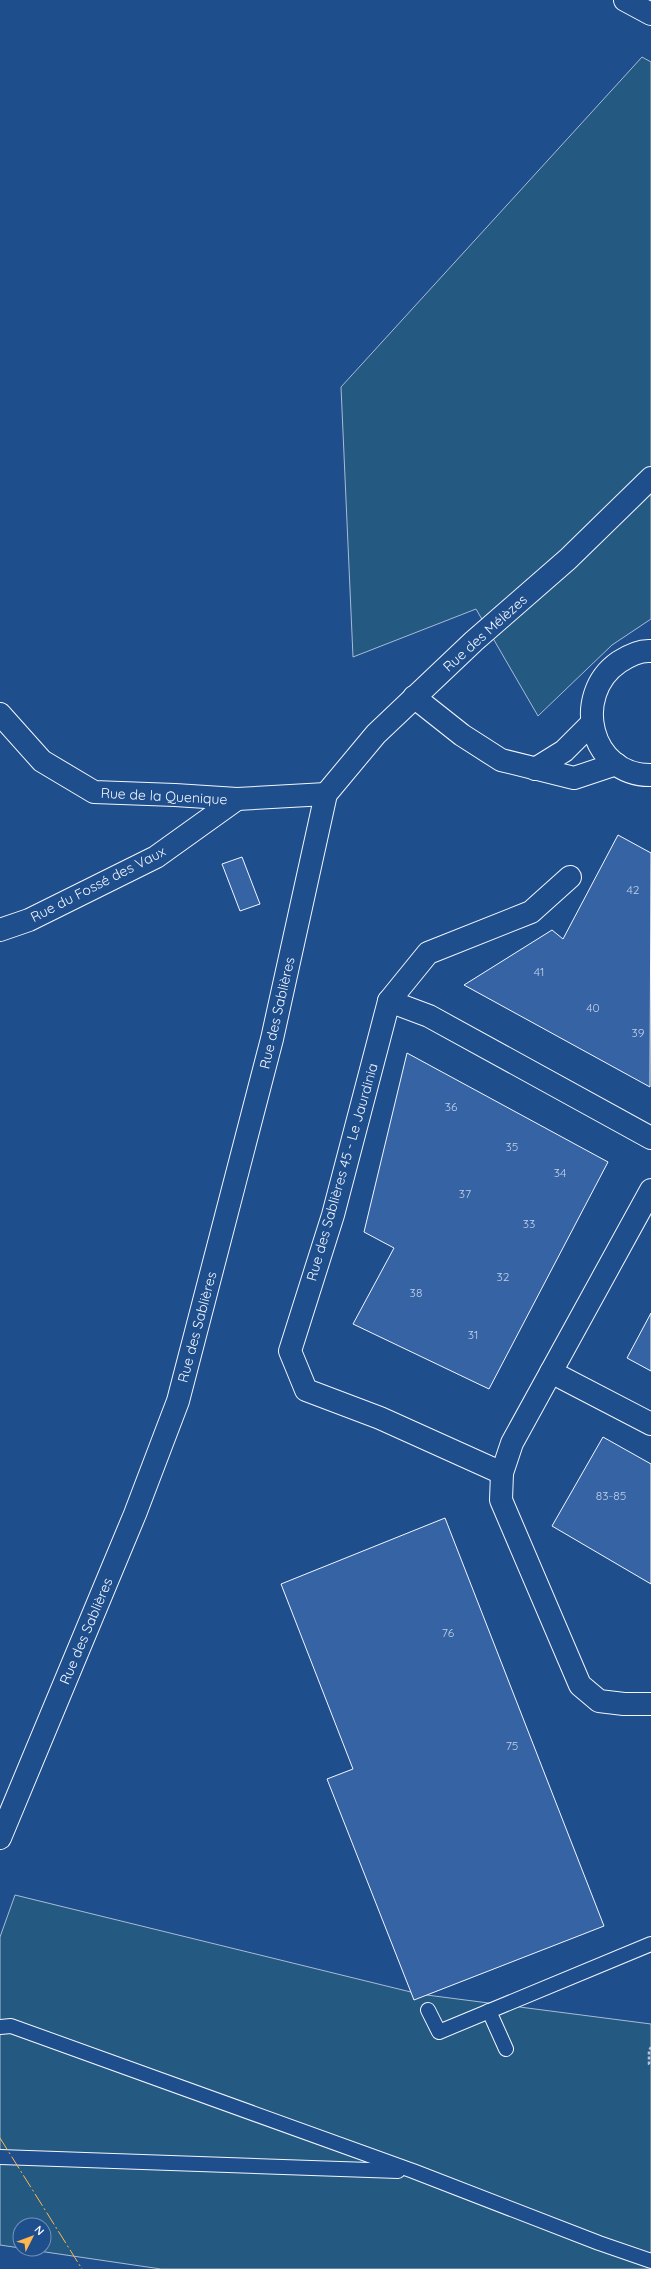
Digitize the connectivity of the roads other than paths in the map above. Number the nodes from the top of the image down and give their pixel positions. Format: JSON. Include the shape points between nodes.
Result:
{"nodes":[{"id":1,"x":625,"y":0,"type":"edge"},
{"id":2,"x":651,"y":14,"type":"edge"},
{"id":3,"x":651,"y":478,"type":"edge"},
{"id":4,"x":651,"y":651,"type":"edge"},
{"id":5,"x":414,"y":697,"type":"junction"},
{"id":6,"x":0,"y":714,"type":"edge"},
{"id":7,"x":592,"y":724,"type":"junction"},
{"id":8,"x":616,"y":764,"type":"junction"},
{"id":9,"x":535,"y":769,"type":"junction"},
{"id":10,"x":651,"y":775,"type":"edge"},
{"id":11,"x":326,"y":794,"type":"junction"},
{"id":12,"x":237,"y":799,"type":"junction"},
{"id":13,"x":570,"y":877,"type":"dead end"},
{"id":14,"x":0,"y":930,"type":"edge"},
{"id":15,"x":389,"y":1000,"type":"junction"},
{"id":16,"x":651,"y":1138,"type":"edge"},
{"id":17,"x":651,"y":1190,"type":"edge"},
{"id":18,"x":551,"y":1372,"type":"junction"},
{"id":19,"x":651,"y":1424,"type":"edge"},
{"id":20,"x":502,"y":1473,"type":"junction"},
{"id":21,"x":651,"y":1704,"type":"edge"},
{"id":22,"x":0,"y":1838,"type":"edge"},
{"id":23,"x":651,"y":1944,"type":"edge"},
{"id":24,"x":428,"y":2010,"type":"dead end"},
{"id":25,"x":489,"y":2011,"type":"junction"},
{"id":26,"x":0,"y":2027,"type":"edge"},
{"id":27,"x":506,"y":2049,"type":"dead end"},
{"id":28,"x":0,"y":2157,"type":"edge"},
{"id":29,"x":412,"y":2171,"type":"junction"},
{"id":30,"x":651,"y":2261,"type":"edge"}],
"edges":[{"from":1,"to":2,"type":"main road"},
{"from":3,"to":5,"type":"main road","name":"Rue des Mélèzes","via":[[568,559]]},
{"from":4,"to":7,"type":"main road","via":[[627,656],[610,668],[598,684],[592,703]]},
{"from":5,"to":9,"type":"main road","via":[[501,760]]},
{"from":5,"to":11,"type":"main road","name":"Rue des Mélèzes","via":[[376,734]]},
{"from":6,"to":12,"type":"main road","name":"Rue de la Quenique","via":[[42,761],[94,792]]},
{"from":7,"to":8,"type":"main road","via":[[600,746]]},
{"from":7,"to":9,"type":"main road","via":[[564,751]]},
{"from":8,"to":9,"type":"main road","via":[[574,778]]},
{"from":8,"to":10,"type":"main road","via":[[642,775]]},
{"from":11,"to":12,"type":"main road"},
{"from":11,"to":22,"type":"main road","name":"Rue des Sablières","via":[[272,1039],[178,1401],[135,1514]]},
{"from":12,"to":14,"type":"main road","name":"Rue du Fossé des Vaux","via":[[156,857],[29,920]]},
{"from":13,"to":15,"type":"main road","name":"Rue des Sablières 45 - Le Jaurdinia","via":[[531,912],[428,953]]},
{"from":15,"to":16,"type":"main road","via":[[429,1016]]},
{"from":15,"to":20,"type":"main road","name":"Rue des Sablières 45 - Le Jaurdinia","via":[[333,1215],[290,1351],[306,1390],[380,1418]]},
{"from":17,"to":18,"type":"main road"},
{"from":18,"to":19,"type":"main road"},
{"from":18,"to":20,"type":"main road","via":[[512,1443]]},
{"from":20,"to":21,"type":"main road","via":[[500,1500],[580,1685],[599,1701]]},
{"from":23,"to":25,"type":"lane"},
{"from":24,"to":25,"type":"lane","via":[[439,2032]]},
{"from":25,"to":27,"type":"lane"},
{"from":26,"to":29,"type":"lane","via":[[11,2026]]},
{"from":28,"to":29,"type":"lane"},
{"from":29,"to":30,"type":"lane","via":[[599,2244]]}]}
